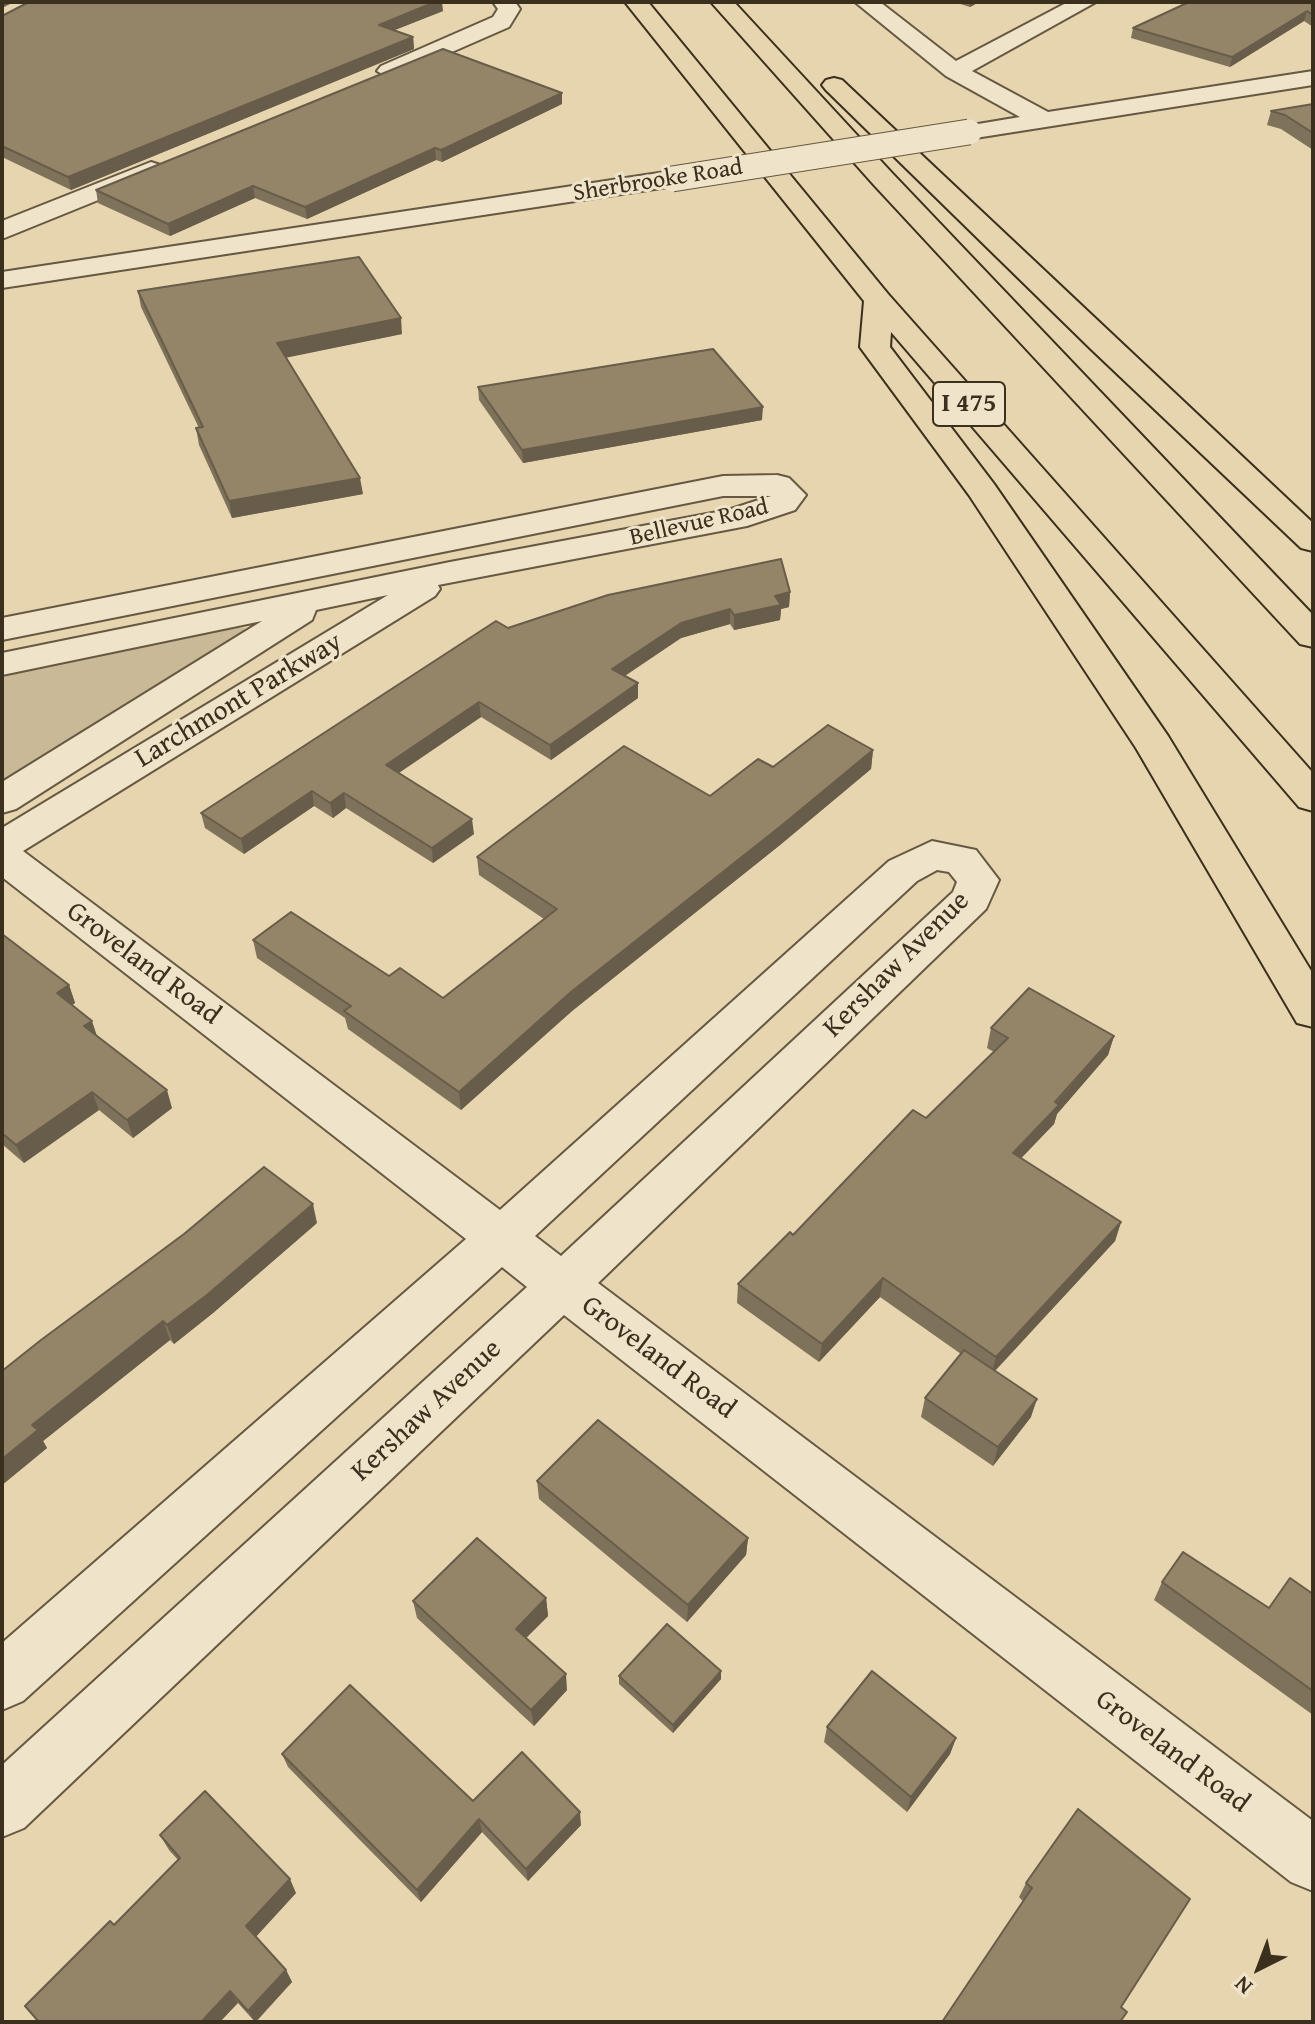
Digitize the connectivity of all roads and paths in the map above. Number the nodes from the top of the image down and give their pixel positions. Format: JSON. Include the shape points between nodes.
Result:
{"nodes":[{"id":1,"x":636,"y":2,"type":"edge"},
{"id":2,"x":722,"y":2,"type":"edge"},
{"id":3,"x":741,"y":2,"type":"edge"},
{"id":4,"x":866,"y":2,"type":"edge"},
{"id":5,"x":1085,"y":2,"type":"edge"},
{"id":6,"x":502,"y":12,"type":"edge"},
{"id":7,"x":954,"y":71,"type":"junction"},
{"id":8,"x":1313,"y":78,"type":"edge"},
{"id":9,"x":367,"y":80,"type":"edge"},
{"id":10,"x":1044,"y":120,"type":"junction"},
{"id":11,"x":177,"y":159,"type":"edge"},
{"id":12,"x":2,"y":232,"type":"edge"},
{"id":13,"x":72,"y":269,"type":"junction"},
{"id":14,"x":2,"y":280,"type":"edge"},
{"id":15,"x":878,"y":300,"type":"junction"},
{"id":16,"x":1313,"y":541,"type":"edge"},
{"id":17,"x":443,"y":558,"type":"junction"},
{"id":18,"x":319,"y":583,"type":"junction"},
{"id":19,"x":2,"y":629,"type":"edge"},
{"id":20,"x":1313,"y":636,"type":"edge"},
{"id":21,"x":2,"y":664,"type":"edge"},
{"id":22,"x":1313,"y":798,"type":"edge"},
{"id":23,"x":2,"y":800,"type":"edge"},
{"id":24,"x":2,"y":846,"type":"edge"},
{"id":25,"x":2,"y":856,"type":"edge"},
{"id":26,"x":1313,"y":1011,"type":"edge"},
{"id":27,"x":501,"y":1238,"type":"junction"},
{"id":28,"x":563,"y":1285,"type":"junction"},
{"id":29,"x":2,"y":1681,"type":"edge"},
{"id":30,"x":2,"y":1806,"type":"edge"},
{"id":31,"x":1313,"y":1860,"type":"edge"}],
"edges":[{"from":1,"to":15,"type":"highway","number":"I 475"},
{"from":2,"to":20,"type":"highway"},
{"from":3,"to":16,"type":"highway","via":[[782,32]]},
{"from":4,"to":7,"type":"street"},
{"from":5,"to":7,"type":"street"},
{"from":6,"to":9,"type":"street"},
{"from":7,"to":10,"type":"street"},
{"from":8,"to":10,"type":"street","name":"Sherbrooke Road"},
{"from":10,"to":13,"type":"street","name":"Sherbrooke Road","bridge":true},
{"from":11,"to":12,"type":"street"},
{"from":12,"to":13,"type":"street"},
{"from":13,"to":14,"type":"street","name":"Sherbrooke Road"},
{"from":15,"to":22,"type":"highway","number":"I 475"},
{"from":15,"to":26,"type":"highway","via":[[875,347],[982,491],[1154,745]]},
{"from":17,"to":17,"type":"street","name":"Bellevue Road","via":[[735,519],[783,503],[790,495],[777,485],[723,486]]},
{"from":17,"to":18,"type":"street","name":"Bellevue Road"},
{"from":17,"to":24,"type":"street","name":"Larchmont Parkway"},
{"from":18,"to":19,"type":"street","name":"Bellevue Road"},
{"from":18,"to":21,"type":"street","name":"Bellevue Road"},
{"from":18,"to":23,"type":"street","name":"Larchmont Parkway"},
{"from":25,"to":27,"type":"street","name":"Groveland Road"},
{"from":27,"to":28,"type":"street","name":"Groveland Road"},
{"from":27,"to":28,"type":"street","name":"Kershaw Avenue","via":[[903,871],[932,855],[962,860],[978,880],[971,899]]},
{"from":27,"to":29,"type":"street","name":"Kershaw Avenue"},
{"from":28,"to":30,"type":"street","name":"Kershaw Avenue"},
{"from":28,"to":31,"type":"street","name":"Groveland Road"}]}
